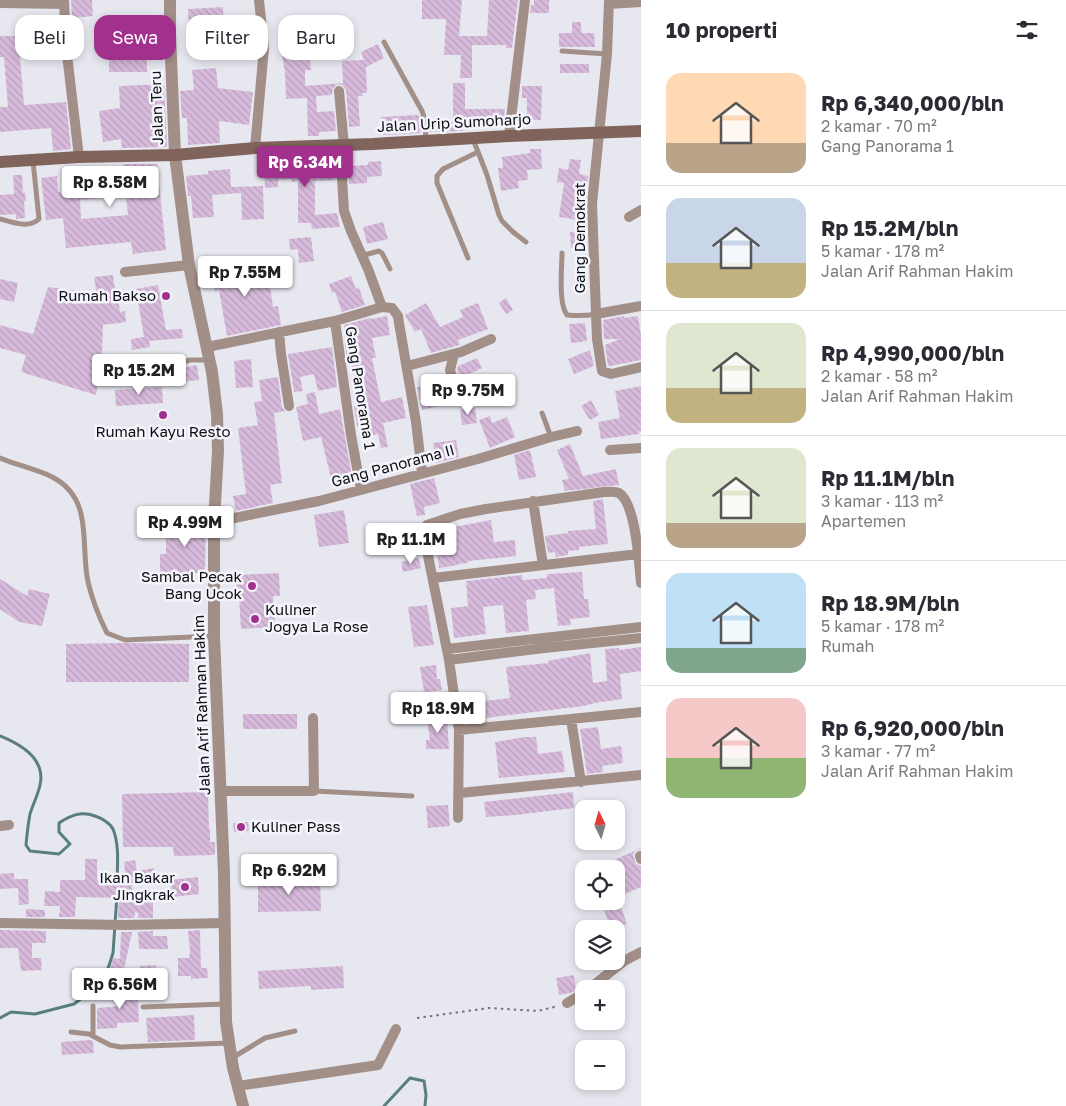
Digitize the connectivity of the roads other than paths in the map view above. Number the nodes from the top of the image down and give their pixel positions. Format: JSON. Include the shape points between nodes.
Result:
{"nodes":[{"id":1,"x":170,"y":0,"type":"edge"},
{"id":2,"x":259,"y":0,"type":"edge"},
{"id":3,"x":525,"y":0,"type":"edge"},
{"id":4,"x":64,"y":2,"type":"edge"},
{"id":5,"x":609,"y":2,"type":"edge"},
{"id":6,"x":641,"y":2,"type":"edge"},
{"id":7,"x":0,"y":3,"type":"edge"},
{"id":8,"x":384,"y":42,"type":"dead end"},
{"id":9,"x":562,"y":51,"type":"dead end"},
{"id":10,"x":606,"y":54,"type":"junction"},
{"id":11,"x":339,"y":91,"type":"dead end"},
{"id":12,"x":600,"y":132,"type":"junction"},
{"id":13,"x":641,"y":132,"type":"edge"},
{"id":14,"x":509,"y":136,"type":"junction"},
{"id":15,"x":473,"y":139,"type":"junction"},
{"id":16,"x":426,"y":142,"type":"junction"},
{"id":17,"x":343,"y":146,"type":"junction"},
{"id":18,"x":255,"y":148,"type":"junction"},
{"id":19,"x":478,"y":152,"type":"junction"},
{"id":20,"x":175,"y":155,"type":"junction"},
{"id":21,"x":79,"y":157,"type":"junction"},
{"id":22,"x":33,"y":159,"type":"junction"},
{"id":23,"x":0,"y":162,"type":"edge"},
{"id":24,"x":641,"y":210,"type":"edge"},
{"id":25,"x":630,"y":217,"type":"dead end"},
{"id":26,"x":0,"y":219,"type":"edge"},
{"id":27,"x":526,"y":242,"type":"dead end"},
{"id":28,"x":562,"y":253,"type":"dead end"},
{"id":29,"x":361,"y":256,"type":"junction"},
{"id":30,"x":468,"y":258,"type":"dead end"},
{"id":31,"x":189,"y":265,"type":"junction"},
{"id":32,"x":390,"y":269,"type":"dead end"},
{"id":33,"x":125,"y":272,"type":"dead end"},
{"id":34,"x":641,"y":306,"type":"edge"},
{"id":35,"x":382,"y":307,"type":"junction"},
{"id":36,"x":596,"y":314,"type":"junction"},
{"id":37,"x":335,"y":321,"type":"junction"},
{"id":38,"x":279,"y":332,"type":"junction"},
{"id":39,"x":491,"y":339,"type":"dead end"},
{"id":40,"x":207,"y":347,"type":"junction"},
{"id":41,"x":454,"y":354,"type":"junction"},
{"id":42,"x":210,"y":360,"type":"junction"},
{"id":43,"x":407,"y":366,"type":"junction"},
{"id":44,"x":641,"y":367,"type":"edge"},
{"id":45,"x":147,"y":372,"type":"dead end"},
{"id":46,"x":481,"y":397,"type":"dead end"},
{"id":47,"x":289,"y":406,"type":"dead end"},
{"id":48,"x":542,"y":413,"type":"dead end"},
{"id":49,"x":577,"y":431,"type":"dead end"},
{"id":50,"x":551,"y":437,"type":"junction"},
{"id":51,"x":641,"y":448,"type":"edge"},
{"id":52,"x":610,"y":450,"type":"dead end"},
{"id":53,"x":0,"y":458,"type":"edge"},
{"id":54,"x":422,"y":473,"type":"junction"},
{"id":55,"x":361,"y":490,"type":"junction"},
{"id":56,"x":533,"y":502,"type":"junction"},
{"id":57,"x":214,"y":522,"type":"junction"},
{"id":58,"x":638,"y":554,"type":"junction"},
{"id":59,"x":543,"y":565,"type":"junction"},
{"id":60,"x":432,"y":578,"type":"junction"},
{"id":61,"x":641,"y":583,"type":"edge"},
{"id":62,"x":641,"y":627,"type":"edge"},
{"id":63,"x":214,"y":636,"type":"junction"},
{"id":64,"x":641,"y":638,"type":"edge"},
{"id":65,"x":447,"y":649,"type":"junction"},
{"id":66,"x":449,"y":660,"type":"junction"},
{"id":67,"x":641,"y":712,"type":"edge"},
{"id":68,"x":313,"y":718,"type":"dead end"},
{"id":69,"x":571,"y":719,"type":"junction"},
{"id":70,"x":459,"y":730,"type":"junction"},
{"id":71,"x":641,"y":776,"type":"edge"},
{"id":72,"x":581,"y":782,"type":"junction"},
{"id":73,"x":314,"y":790,"type":"junction"},
{"id":74,"x":221,"y":791,"type":"junction"},
{"id":75,"x":460,"y":793,"type":"junction"},
{"id":76,"x":412,"y":796,"type":"dead end"},
{"id":77,"x":458,"y":818,"type":"dead end"},
{"id":78,"x":0,"y":923,"type":"edge"},
{"id":79,"x":225,"y":924,"type":"junction"},
{"id":80,"x":641,"y":952,"type":"edge"},
{"id":81,"x":600,"y":980,"type":"edge"},
{"id":82,"x":575,"y":998,"type":"edge"},
{"id":83,"x":567,"y":1003,"type":"road end"},
{"id":84,"x":226,"y":1004,"type":"junction"},
{"id":85,"x":93,"y":1006,"type":"dead end"},
{"id":86,"x":143,"y":1007,"type":"dead end"},
{"id":87,"x":396,"y":1029,"type":"dead end"},
{"id":88,"x":296,"y":1031,"type":"dead end"},
{"id":89,"x":71,"y":1032,"type":"dead end"},
{"id":90,"x":93,"y":1036,"type":"junction"},
{"id":91,"x":228,"y":1043,"type":"junction"},
{"id":92,"x":231,"y":1058,"type":"junction"},
{"id":93,"x":238,"y":1086,"type":"junction"},
{"id":94,"x":243,"y":1106,"type":"edge"}],
"edges":[{"from":1,"to":20,"type":"street","name":"Jalan Teru"},
{"from":2,"to":18,"type":"street","via":[[263,63]]},
{"from":3,"to":14,"type":"street"},
{"from":4,"to":7,"type":"street"},
{"from":4,"to":21,"type":"street"},
{"from":5,"to":6,"type":"street"},
{"from":5,"to":10,"type":"street","name":"Gang Demokrat"},
{"from":8,"to":16,"type":"lane","via":[[422,111]]},
{"from":9,"to":10,"type":"lane"},
{"from":10,"to":12,"type":"street","name":"Gang Demokrat"},
{"from":11,"to":17,"type":"street"},
{"from":12,"to":13,"type":"main road","name":"Jalan Urip Sumoharjo"},
{"from":12,"to":14,"type":"main road","name":"Jalan Urip Sumoharjo"},
{"from":12,"to":36,"type":"street","name":"Gang Demokrat","via":[[592,204]]},
{"from":14,"to":15,"type":"main road","name":"Jalan Urip Sumoharjo"},
{"from":15,"to":16,"type":"main road","name":"Jalan Urip Sumoharjo"},
{"from":15,"to":19,"type":"lane"},
{"from":16,"to":17,"type":"main road","name":"Jalan Urip Sumoharjo"},
{"from":17,"to":18,"type":"main road","name":"Jalan Urip Sumoharjo"},
{"from":17,"to":29,"type":"street","via":[[344,211]]},
{"from":18,"to":20,"type":"main road","name":"Jalan Urip Sumoharjo"},
{"from":19,"to":27,"type":"lane","via":[[502,222]]},
{"from":19,"to":30,"type":"lane","via":[[443,169],[437,176]]},
{"from":20,"to":21,"type":"main road","name":"Jalan Urip Sumoharjo"},
{"from":20,"to":31,"type":"street","name":"Jalan Arif Rahman Hakim"},
{"from":21,"to":22,"type":"main road","name":"Jalan Urip Sumoharjo"},
{"from":22,"to":23,"type":"main road","name":"Jalan Urip Sumoharjo"},
{"from":22,"to":26,"type":"lane","via":[[39,219],[34,224],[25,225]]},
{"from":24,"to":25,"type":"street"},
{"from":28,"to":36,"type":"lane","via":[[564,312],[573,316]]},
{"from":29,"to":32,"type":"lane","via":[[379,251]]},
{"from":29,"to":35,"type":"street"},
{"from":31,"to":33,"type":"street"},
{"from":31,"to":40,"type":"street","name":"Jalan Arif Rahman Hakim"},
{"from":34,"to":36,"type":"street"},
{"from":35,"to":37,"type":"street","name":"Gang Panorama 1"},
{"from":35,"to":43,"type":"street","via":[[392,308],[398,316]]},
{"from":36,"to":44,"type":"street","name":"Gang Demokrat","via":[[602,371],[611,374]]},
{"from":37,"to":38,"type":"street","name":"Gang Panorama 1"},
{"from":37,"to":55,"type":"street","name":"Gang Panorama 1"},
{"from":38,"to":40,"type":"street","name":"Gang Panorama 1"},
{"from":38,"to":47,"type":"street"},
{"from":39,"to":41,"type":"street"},
{"from":40,"to":42,"type":"street","name":"Jalan Arif Rahman Hakim"},
{"from":41,"to":43,"type":"street"},
{"from":41,"to":46,"type":"street","via":[[450,370],[454,383]]},
{"from":42,"to":45,"type":"lane","via":[[190,360]]},
{"from":42,"to":57,"type":"street","name":"Jalan Arif Rahman Hakim","via":[[218,451]]},
{"from":43,"to":54,"type":"street"},
{"from":48,"to":50,"type":"lane"},
{"from":49,"to":50,"type":"street","name":"Gang Panorama II"},
{"from":50,"to":54,"type":"street","name":"Gang Panorama II"},
{"from":51,"to":52,"type":"street"},
{"from":53,"to":63,"type":"lane","via":[[54,478],[74,493],[82,511],[88,582],[107,633],[125,640]]},
{"from":54,"to":55,"type":"street","name":"Gang Panorama II"},
{"from":55,"to":57,"type":"street","name":"Gang Panorama II"},
{"from":56,"to":58,"type":"street","via":[[604,492],[619,493],[634,523]]},
{"from":56,"to":59,"type":"street"},
{"from":56,"to":60,"type":"street","via":[[460,514],[427,524],[423,532]]},
{"from":57,"to":63,"type":"street","name":"Jalan Arif Rahman Hakim"},
{"from":58,"to":59,"type":"street"},
{"from":58,"to":61,"type":"street"},
{"from":59,"to":60,"type":"street"},
{"from":60,"to":65,"type":"street"},
{"from":62,"to":65,"type":"street"},
{"from":63,"to":74,"type":"street","name":"Jalan Arif Rahman Hakim"},
{"from":64,"to":66,"type":"street"},
{"from":65,"to":66,"type":"street"},
{"from":66,"to":70,"type":"street"},
{"from":67,"to":69,"type":"street"},
{"from":68,"to":73,"type":"street"},
{"from":69,"to":70,"type":"street"},
{"from":69,"to":72,"type":"street"},
{"from":70,"to":75,"type":"street"},
{"from":71,"to":72,"type":"street"},
{"from":72,"to":75,"type":"street"},
{"from":73,"to":74,"type":"street"},
{"from":73,"to":76,"type":"lane"},
{"from":74,"to":79,"type":"street","name":"Jalan Arif Rahman Hakim"},
{"from":75,"to":77,"type":"street"},
{"from":78,"to":79,"type":"street"},
{"from":79,"to":84,"type":"street","name":"Jalan Arif Rahman Hakim"},
{"from":80,"to":81,"type":"street"},
{"from":82,"to":83,"type":"street"},
{"from":84,"to":86,"type":"lane"},
{"from":84,"to":91,"type":"street","name":"Jalan Arif Rahman Hakim"},
{"from":85,"to":90,"type":"lane"},
{"from":87,"to":93,"type":"street","via":[[378,1065]]},
{"from":88,"to":92,"type":"lane","via":[[265,1038]]},
{"from":89,"to":90,"type":"lane"},
{"from":90,"to":91,"type":"lane","via":[[110,1045],[130,1048]]},
{"from":91,"to":92,"type":"street","name":"Jalan Arif Rahman Hakim"},
{"from":92,"to":93,"type":"street","name":"Jalan Arif Rahman Hakim"},
{"from":93,"to":94,"type":"street","name":"Jalan Arif Rahman Hakim"}]}
